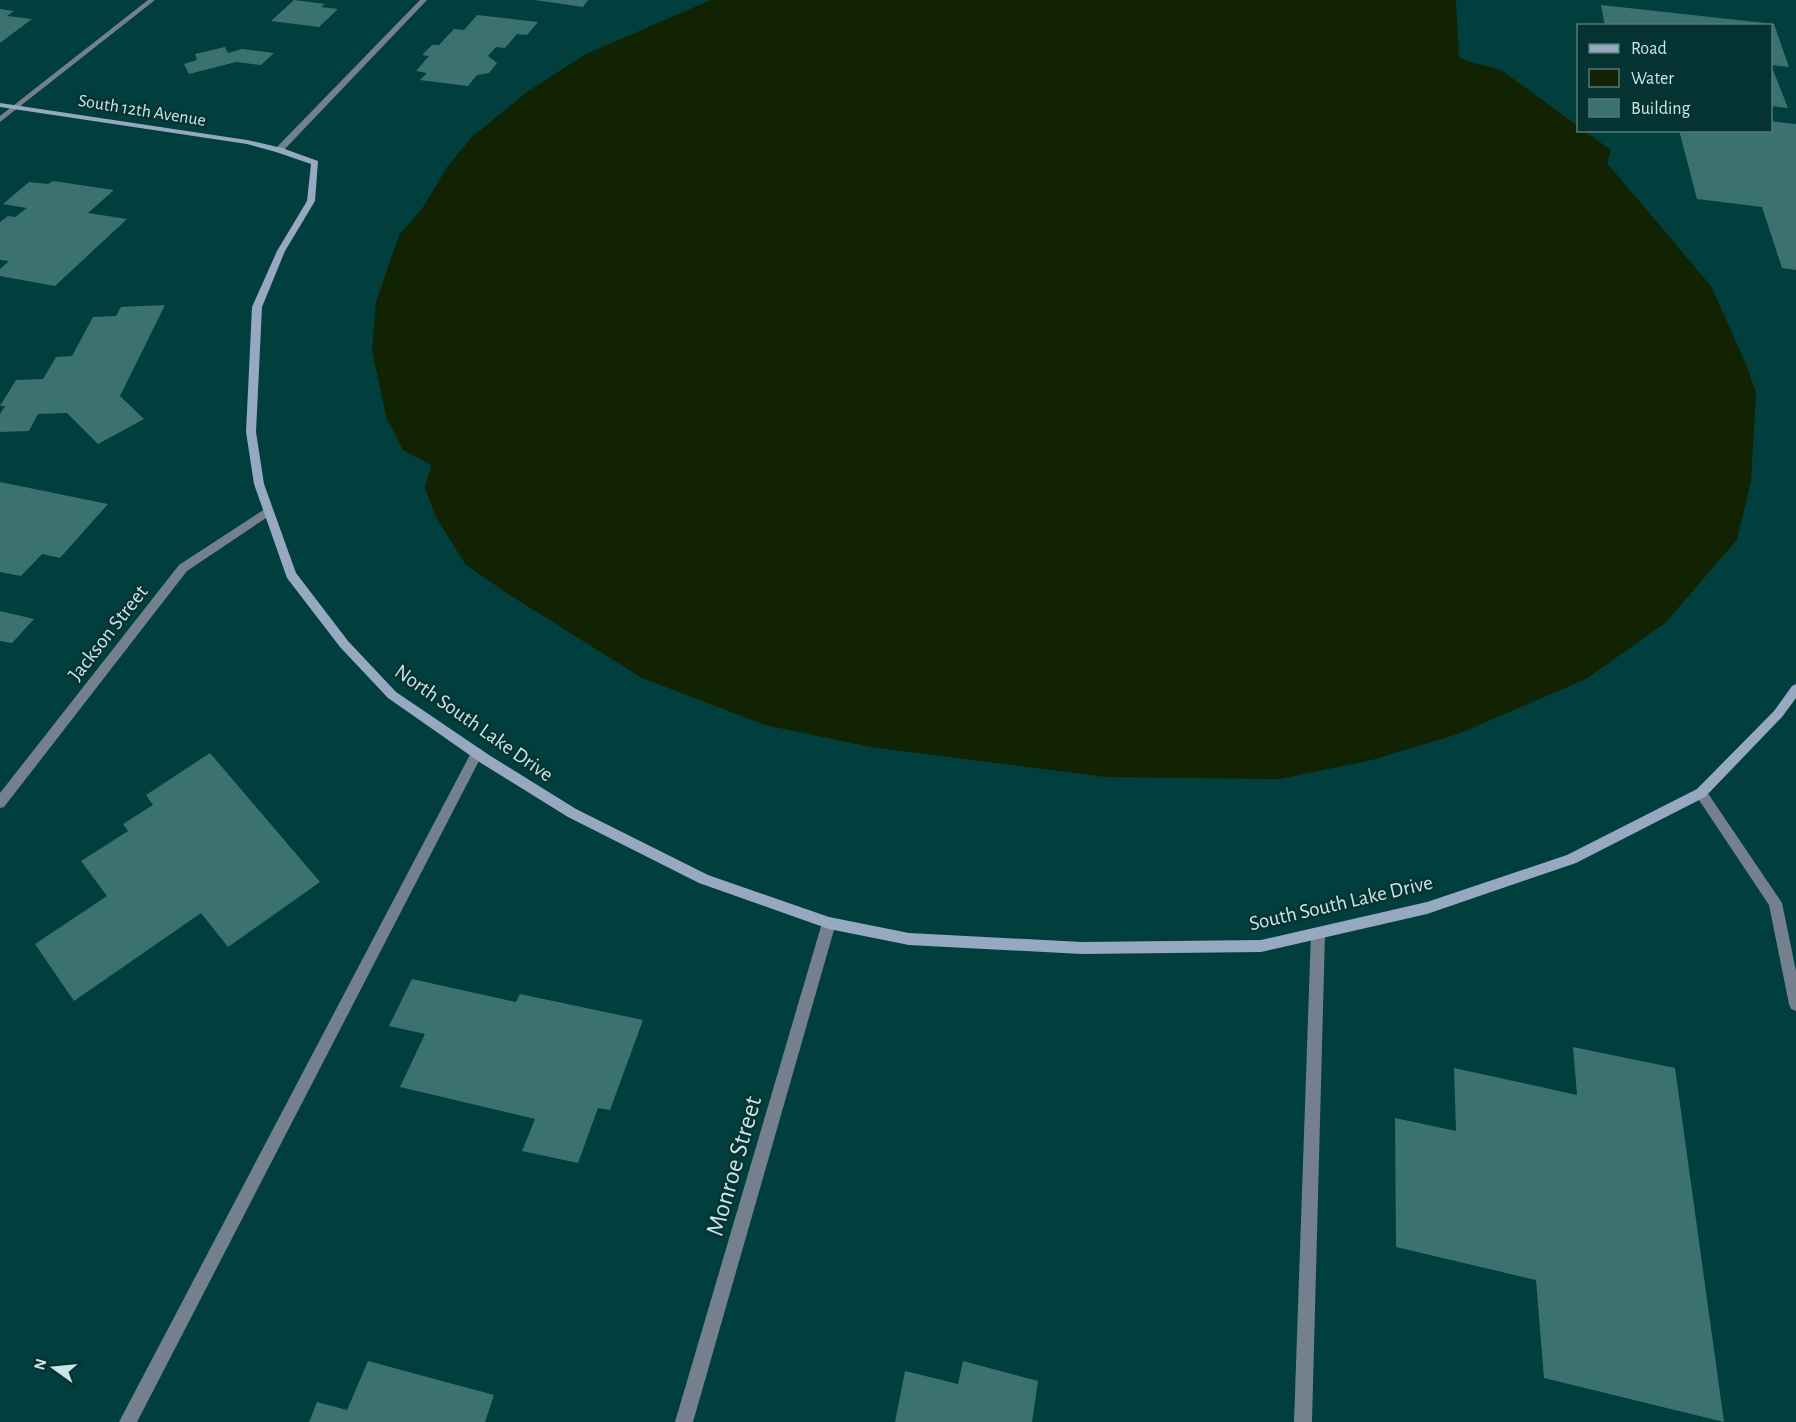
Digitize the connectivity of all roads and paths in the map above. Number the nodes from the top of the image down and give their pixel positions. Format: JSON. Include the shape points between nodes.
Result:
{"nodes":[{"id":1,"x":152,"y":0,"type":"edge"},
{"id":2,"x":424,"y":0,"type":"edge"},
{"id":3,"x":0,"y":105,"type":"edge"},
{"id":4,"x":16,"y":107,"type":"junction"},
{"id":5,"x":0,"y":120,"type":"edge"},
{"id":6,"x":279,"y":150,"type":"junction"},
{"id":7,"x":268,"y":511,"type":"junction"},
{"id":8,"x":1796,"y":689,"type":"edge"},
{"id":9,"x":477,"y":753,"type":"junction"},
{"id":10,"x":1701,"y":793,"type":"junction"},
{"id":11,"x":0,"y":803,"type":"edge"},
{"id":12,"x":829,"y":923,"type":"junction"},
{"id":13,"x":1318,"y":933,"type":"junction"},
{"id":14,"x":1796,"y":1004,"type":"edge"},
{"id":15,"x":128,"y":1422,"type":"edge"},
{"id":16,"x":684,"y":1422,"type":"edge"},
{"id":17,"x":1303,"y":1422,"type":"edge"}],
"edges":[{"from":1,"to":4,"type":"street"},
{"from":2,"to":6,"type":"street"},
{"from":3,"to":4,"type":"street","name":"South 12th Avenue"},
{"from":4,"to":5,"type":"street"},
{"from":4,"to":6,"type":"street","name":"South 12th Avenue"},
{"from":6,"to":7,"type":"street","name":"North South Lake Drive","via":[[315,163],[311,201],[281,251],[257,307],[251,432],[259,484]]},
{"from":7,"to":9,"type":"street","name":"North South Lake Drive","via":[[291,574],[344,644],[392,695]]},
{"from":7,"to":11,"type":"street","name":"Jackson Street","via":[[183,568]]},
{"from":8,"to":10,"type":"street","name":"South South Lake Drive","via":[[1778,714]]},
{"from":9,"to":12,"type":"street","name":"North South Lake Drive","via":[[572,813],[704,879]]},
{"from":9,"to":15,"type":"street"},
{"from":10,"to":13,"type":"street","name":"South South Lake Drive","via":[[1571,858],[1427,908]]},
{"from":10,"to":14,"type":"street","via":[[1775,903]]},
{"from":12,"to":13,"type":"street","name":"South South Lake Drive","via":[[909,939],[1082,948],[1262,946]]},
{"from":12,"to":16,"type":"street","name":"Monroe Street"},
{"from":13,"to":17,"type":"street"}]}
